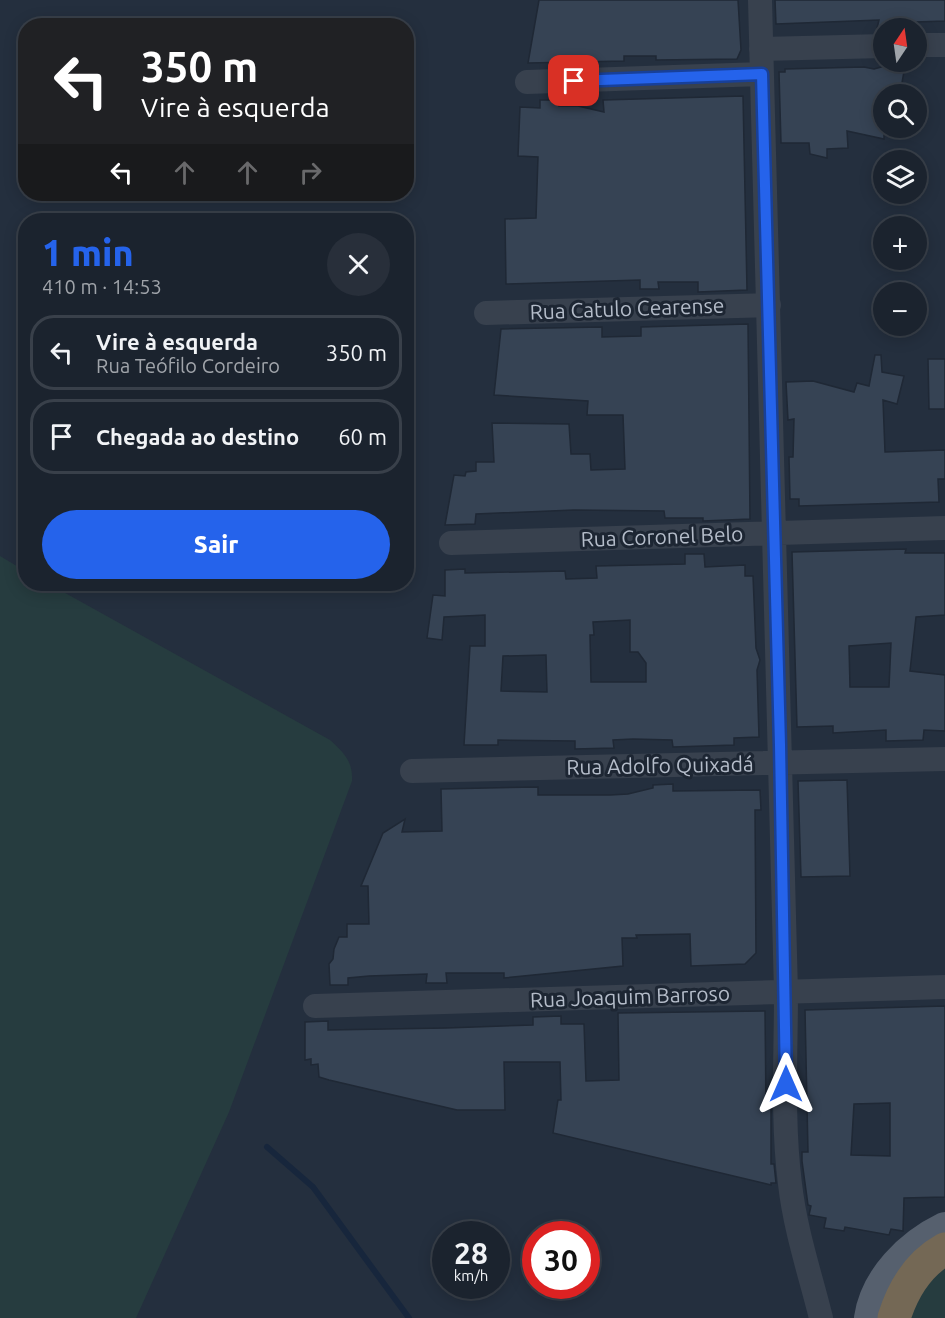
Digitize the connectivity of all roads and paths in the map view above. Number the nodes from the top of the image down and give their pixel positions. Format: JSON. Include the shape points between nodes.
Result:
{"nodes":[{"id":1,"x":760,"y":0,"type":"edge"},
{"id":2,"x":927,"y":45,"type":"edge"},
{"id":3,"x":945,"y":45,"type":"edge"},
{"id":4,"x":873,"y":46,"type":"edge"},
{"id":5,"x":761,"y":49,"type":"junction"},
{"id":6,"x":762,"y":74,"type":"junction"},
{"id":7,"x":527,"y":82,"type":"dead end"},
{"id":8,"x":769,"y":305,"type":"junction"},
{"id":9,"x":486,"y":313,"type":"dead end"},
{"id":10,"x":945,"y":528,"type":"edge"},
{"id":11,"x":774,"y":534,"type":"junction"},
{"id":12,"x":451,"y":543,"type":"dead end"},
{"id":13,"x":945,"y":759,"type":"edge"},
{"id":14,"x":780,"y":764,"type":"junction"},
{"id":15,"x":412,"y":771,"type":"dead end"},
{"id":16,"x":945,"y":987,"type":"edge"},
{"id":17,"x":786,"y":992,"type":"junction"},
{"id":18,"x":315,"y":1006,"type":"dead end"},
{"id":19,"x":945,"y":1228,"type":"edge"},
{"id":20,"x":945,"y":1249,"type":"edge"},
{"id":21,"x":821,"y":1318,"type":"edge"},
{"id":22,"x":870,"y":1318,"type":"edge"},
{"id":23,"x":894,"y":1318,"type":"edge"}],
"edges":[{"from":1,"to":5,"type":"street"},
{"from":2,"to":3,"type":"street"},
{"from":4,"to":5,"type":"street"},
{"from":5,"to":6,"type":"street"},
{"from":6,"to":7,"type":"street"},
{"from":6,"to":8,"type":"street"},
{"from":8,"to":9,"type":"street","name":"Rua Catulo Cearense"},
{"from":8,"to":11,"type":"street"},
{"from":10,"to":11,"type":"street","name":"Rua Coronel Belo"},
{"from":11,"to":12,"type":"street","name":"Rua Coronel Belo"},
{"from":11,"to":14,"type":"street"},
{"from":13,"to":14,"type":"street","name":"Rua Adolfo Quixadá"},
{"from":14,"to":15,"type":"street","name":"Rua Adolfo Quixadá"},
{"from":14,"to":17,"type":"street"},
{"from":16,"to":17,"type":"street","name":"Rua Joaquim Barroso"},
{"from":17,"to":18,"type":"street","name":"Rua Joaquim Barroso"},
{"from":17,"to":21,"type":"street","via":[[790,1185]]},
{"from":19,"to":22,"type":"main road","via":[[922,1240],[893,1270],[881,1287]]},
{"from":20,"to":23,"type":"highway","via":[[922,1265],[907,1285]]}]}
